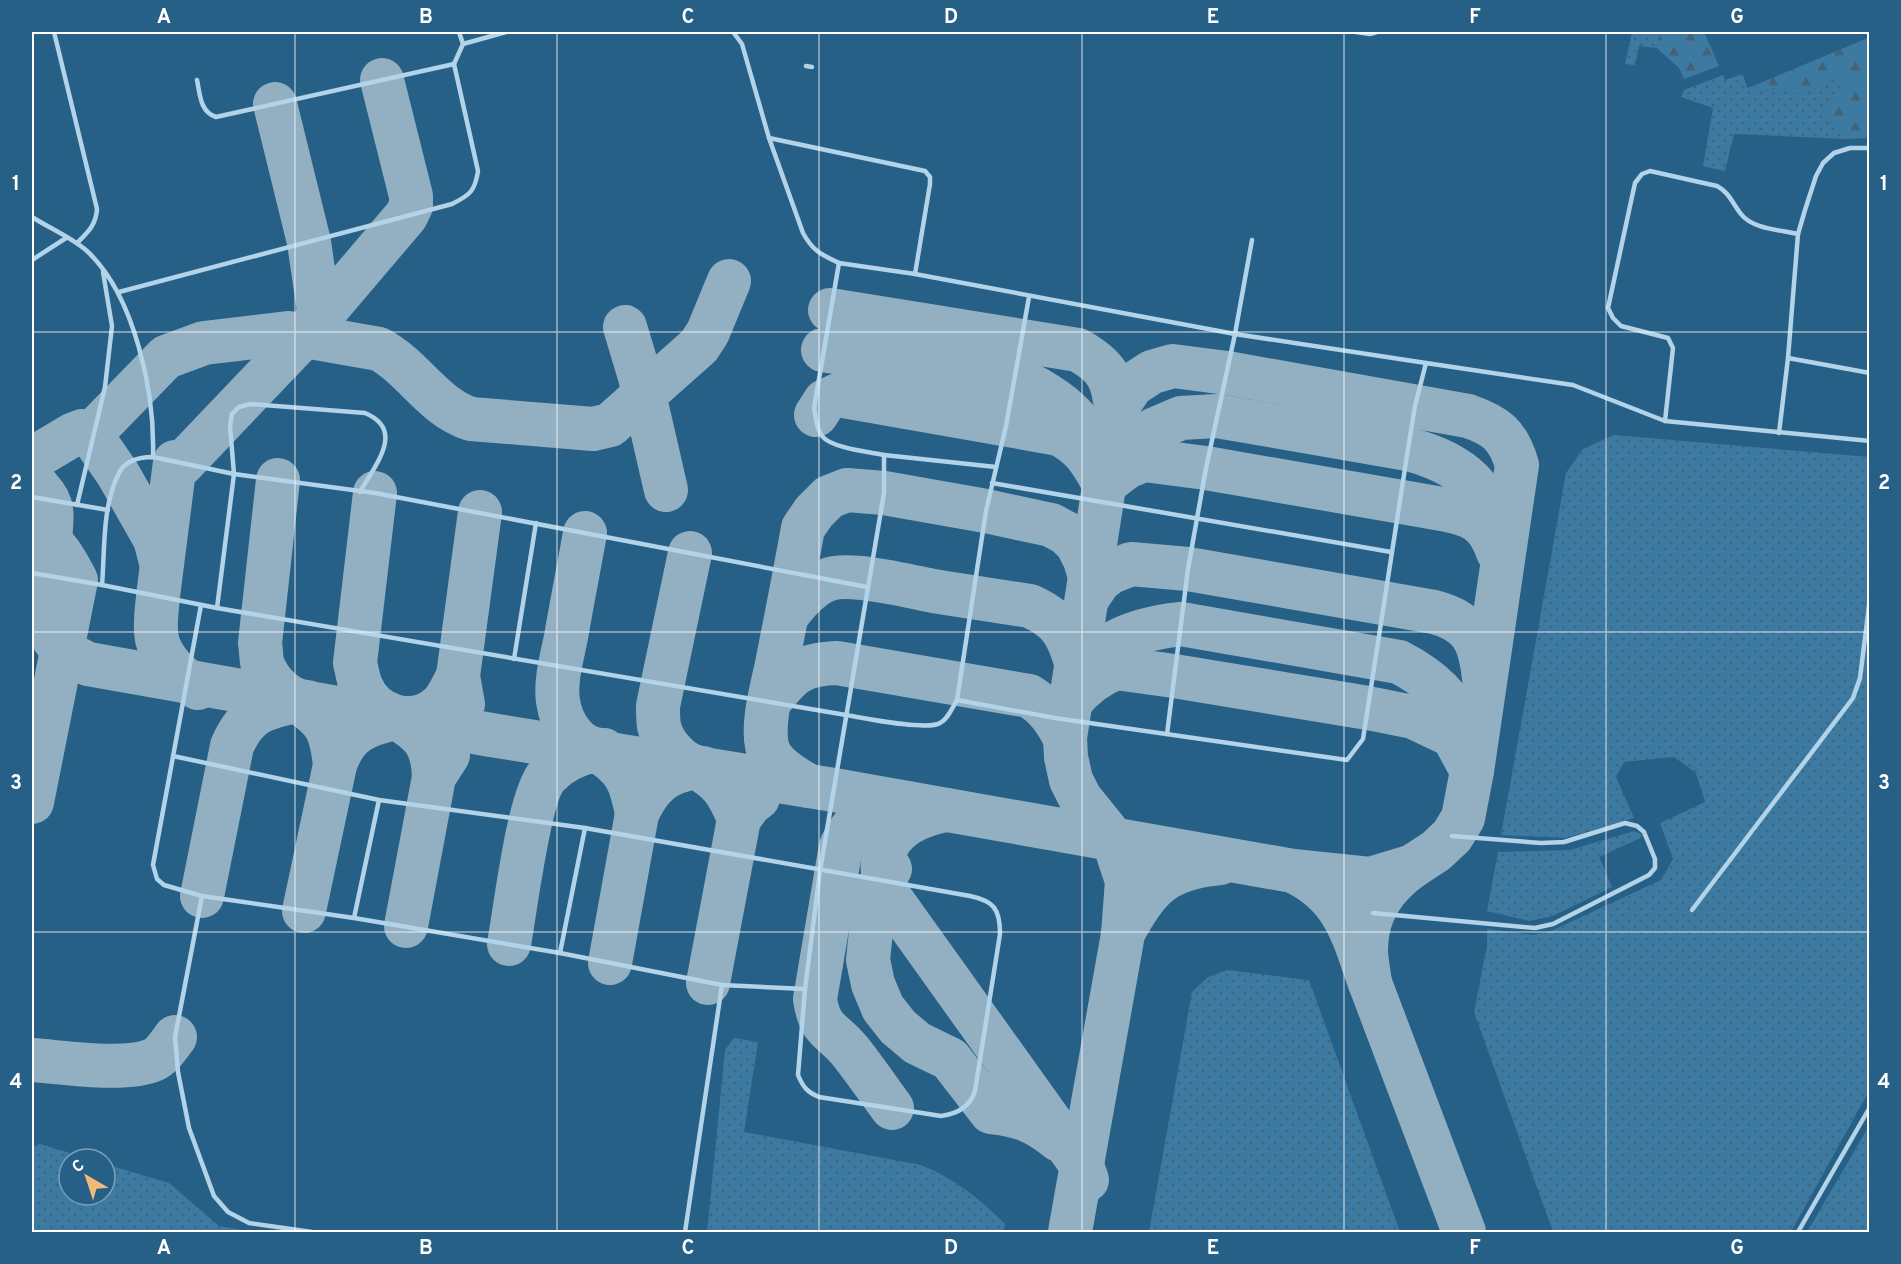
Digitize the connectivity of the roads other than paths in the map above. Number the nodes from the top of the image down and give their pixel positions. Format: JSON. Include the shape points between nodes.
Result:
{"nodes":[{"id":1,"x":54,"y":32,"type":"edge"},
{"id":2,"x":459,"y":32,"type":"edge"},
{"id":3,"x":506,"y":32,"type":"edge"},
{"id":4,"x":733,"y":32,"type":"edge"},
{"id":5,"x":1356,"y":32,"type":"edge"},
{"id":6,"x":1377,"y":32,"type":"edge"},
{"id":7,"x":463,"y":44,"type":"junction"},
{"id":8,"x":454,"y":64,"type":"junction"},
{"id":9,"x":806,"y":66,"type":"dead end"},
{"id":10,"x":812,"y":67,"type":"dead end"},
{"id":11,"x":196,"y":80,"type":"dead end"},
{"id":12,"x":769,"y":138,"type":"junction"},
{"id":13,"x":1869,"y":148,"type":"edge"},
{"id":14,"x":32,"y":217,"type":"edge"},
{"id":15,"x":1798,"y":234,"type":"junction"},
{"id":16,"x":66,"y":238,"type":"junction"},
{"id":17,"x":1252,"y":240,"type":"dead end"},
{"id":18,"x":77,"y":243,"type":"junction"},
{"id":19,"x":32,"y":260,"type":"edge"},
{"id":20,"x":838,"y":263,"type":"junction"},
{"id":21,"x":102,"y":270,"type":"junction"},
{"id":22,"x":915,"y":274,"type":"junction"},
{"id":23,"x":119,"y":292,"type":"junction"},
{"id":24,"x":1029,"y":297,"type":"junction"},
{"id":25,"x":1235,"y":334,"type":"junction"},
{"id":26,"x":1788,"y":358,"type":"junction"},
{"id":27,"x":1426,"y":363,"type":"junction"},
{"id":28,"x":1869,"y":373,"type":"edge"},
{"id":29,"x":1665,"y":422,"type":"junction"},
{"id":30,"x":1779,"y":433,"type":"junction"},
{"id":31,"x":1869,"y":441,"type":"edge"},
{"id":32,"x":884,"y":455,"type":"junction"},
{"id":33,"x":153,"y":457,"type":"junction"},
{"id":34,"x":996,"y":467,"type":"junction"},
{"id":35,"x":234,"y":474,"type":"junction"},
{"id":36,"x":992,"y":483,"type":"junction"},
{"id":37,"x":360,"y":492,"type":"junction"},
{"id":38,"x":32,"y":497,"type":"edge"},
{"id":39,"x":77,"y":505,"type":"junction"},
{"id":40,"x":108,"y":510,"type":"junction"},
{"id":41,"x":1198,"y":519,"type":"junction"},
{"id":42,"x":536,"y":523,"type":"junction"},
{"id":43,"x":1391,"y":552,"type":"junction"},
{"id":44,"x":32,"y":573,"type":"edge"},
{"id":45,"x":102,"y":585,"type":"junction"},
{"id":46,"x":867,"y":587,"type":"junction"},
{"id":47,"x":1869,"y":598,"type":"edge"},
{"id":48,"x":201,"y":605,"type":"junction"},
{"id":49,"x":217,"y":608,"type":"junction"},
{"id":50,"x":514,"y":659,"type":"junction"},
{"id":51,"x":957,"y":700,"type":"junction"},
{"id":52,"x":846,"y":716,"type":"junction"},
{"id":53,"x":1167,"y":734,"type":"junction"},
{"id":54,"x":173,"y":756,"type":"junction"},
{"id":55,"x":379,"y":800,"type":"junction"},
{"id":56,"x":585,"y":828,"type":"junction"},
{"id":57,"x":1452,"y":836,"type":"dead end"},
{"id":58,"x":820,"y":871,"type":"junction"},
{"id":59,"x":202,"y":896,"type":"junction"},
{"id":60,"x":1692,"y":910,"type":"dead end"},
{"id":61,"x":1373,"y":913,"type":"dead end"},
{"id":62,"x":354,"y":918,"type":"junction"},
{"id":63,"x":560,"y":953,"type":"junction"},
{"id":64,"x":722,"y":985,"type":"junction"},
{"id":65,"x":805,"y":989,"type":"junction"},
{"id":66,"x":1869,"y":1107,"type":"edge"},
{"id":67,"x":312,"y":1233,"type":"edge"},
{"id":68,"x":685,"y":1233,"type":"edge"},
{"id":69,"x":1798,"y":1233,"type":"edge"}],
"edges":[{"from":1,"to":18,"type":"lane","via":[[97,209],[91,229]]},
{"from":2,"to":7,"type":"lane"},
{"from":3,"to":7,"type":"lane"},
{"from":4,"to":12,"type":"lane","via":[[742,44]]},
{"from":5,"to":6,"type":"lane"},
{"from":7,"to":8,"type":"lane"},
{"from":8,"to":11,"type":"lane","via":[[216,117],[204,110]]},
{"from":8,"to":23,"type":"lane","via":[[478,171],[476,185],[466,196],[452,204]]},
{"from":9,"to":10,"type":"lane"},
{"from":12,"to":20,"type":"lane","via":[[810,246]]},
{"from":12,"to":22,"type":"lane","via":[[926,171],[930,184]]},
{"from":13,"to":15,"type":"lane","via":[[1834,153],[1823,163]]},
{"from":14,"to":16,"type":"lane"},
{"from":15,"to":26,"type":"lane"},
{"from":15,"to":29,"type":"lane","via":[[1753,224],[1742,216],[1727,191],[1717,186],[1650,171],[1635,183],[1608,308],[1621,326],[1668,338],[1672,343]]},
{"from":16,"to":18,"type":"lane"},
{"from":16,"to":19,"type":"lane"},
{"from":17,"to":25,"type":"lane"},
{"from":18,"to":21,"type":"lane"},
{"from":20,"to":22,"type":"lane"},
{"from":20,"to":32,"type":"lane","via":[[814,408],[817,425],[822,436],[833,444]]},
{"from":21,"to":23,"type":"lane"},
{"from":21,"to":39,"type":"lane","via":[[112,326],[106,377]]},
{"from":22,"to":24,"type":"lane"},
{"from":23,"to":33,"type":"lane","via":[[145,378],[154,429]]},
{"from":24,"to":25,"type":"lane"},
{"from":24,"to":34,"type":"lane"},
{"from":25,"to":27,"type":"lane"},
{"from":25,"to":41,"type":"lane"},
{"from":26,"to":28,"type":"lane"},
{"from":26,"to":30,"type":"lane"},
{"from":27,"to":29,"type":"lane","via":[[1573,386]]},
{"from":27,"to":43,"type":"lane"},
{"from":29,"to":30,"type":"lane"},
{"from":30,"to":31,"type":"lane"},
{"from":32,"to":34,"type":"lane"},
{"from":32,"to":46,"type":"lane","via":[[884,493]]},
{"from":33,"to":35,"type":"lane"},
{"from":33,"to":40,"type":"lane","via":[[134,460],[118,474]]},
{"from":34,"to":36,"type":"lane"},
{"from":35,"to":37,"type":"lane"},
{"from":35,"to":37,"type":"lane","via":[[230,426],[232,414],[239,407],[250,404],[365,413],[378,418],[385,428],[387,442]]},
{"from":35,"to":49,"type":"lane"},
{"from":36,"to":41,"type":"lane"},
{"from":36,"to":51,"type":"lane"},
{"from":37,"to":42,"type":"lane"},
{"from":38,"to":39,"type":"lane"},
{"from":39,"to":40,"type":"lane"},
{"from":40,"to":45,"type":"lane"},
{"from":41,"to":43,"type":"lane"},
{"from":41,"to":53,"type":"lane"},
{"from":42,"to":46,"type":"lane"},
{"from":42,"to":50,"type":"lane"},
{"from":43,"to":53,"type":"lane","via":[[1363,739],[1347,760]]},
{"from":44,"to":45,"type":"lane"},
{"from":45,"to":48,"type":"lane"},
{"from":46,"to":52,"type":"lane"},
{"from":47,"to":60,"type":"lane","via":[[1860,678],[1853,698]]},
{"from":48,"to":49,"type":"lane"},
{"from":48,"to":54,"type":"lane"},
{"from":49,"to":50,"type":"lane"},
{"from":50,"to":52,"type":"lane"},
{"from":51,"to":52,"type":"lane","via":[[940,724],[926,727]]},
{"from":51,"to":53,"type":"lane"},
{"from":52,"to":58,"type":"lane"},
{"from":54,"to":55,"type":"lane"},
{"from":54,"to":59,"type":"lane","via":[[154,872],[164,885]]},
{"from":55,"to":56,"type":"lane"},
{"from":55,"to":62,"type":"lane"},
{"from":56,"to":58,"type":"lane"},
{"from":56,"to":63,"type":"lane"},
{"from":57,"to":61,"type":"lane","via":[[1564,842],[1625,824],[1644,832],[1655,868],[1553,924],[1535,928]]},
{"from":58,"to":65,"type":"lane"},
{"from":58,"to":65,"type":"lane","via":[[986,899],[995,908],[1000,934],[974,1095],[955,1114],[941,1116],[809,1093],[798,1075]]},
{"from":59,"to":62,"type":"lane"},
{"from":59,"to":67,"type":"lane","via":[[175,1037],[189,1128],[214,1196],[228,1212],[249,1223]]},
{"from":62,"to":63,"type":"lane"},
{"from":63,"to":64,"type":"lane"},
{"from":64,"to":65,"type":"lane"},
{"from":64,"to":68,"type":"lane"},
{"from":66,"to":69,"type":"lane"}]}
